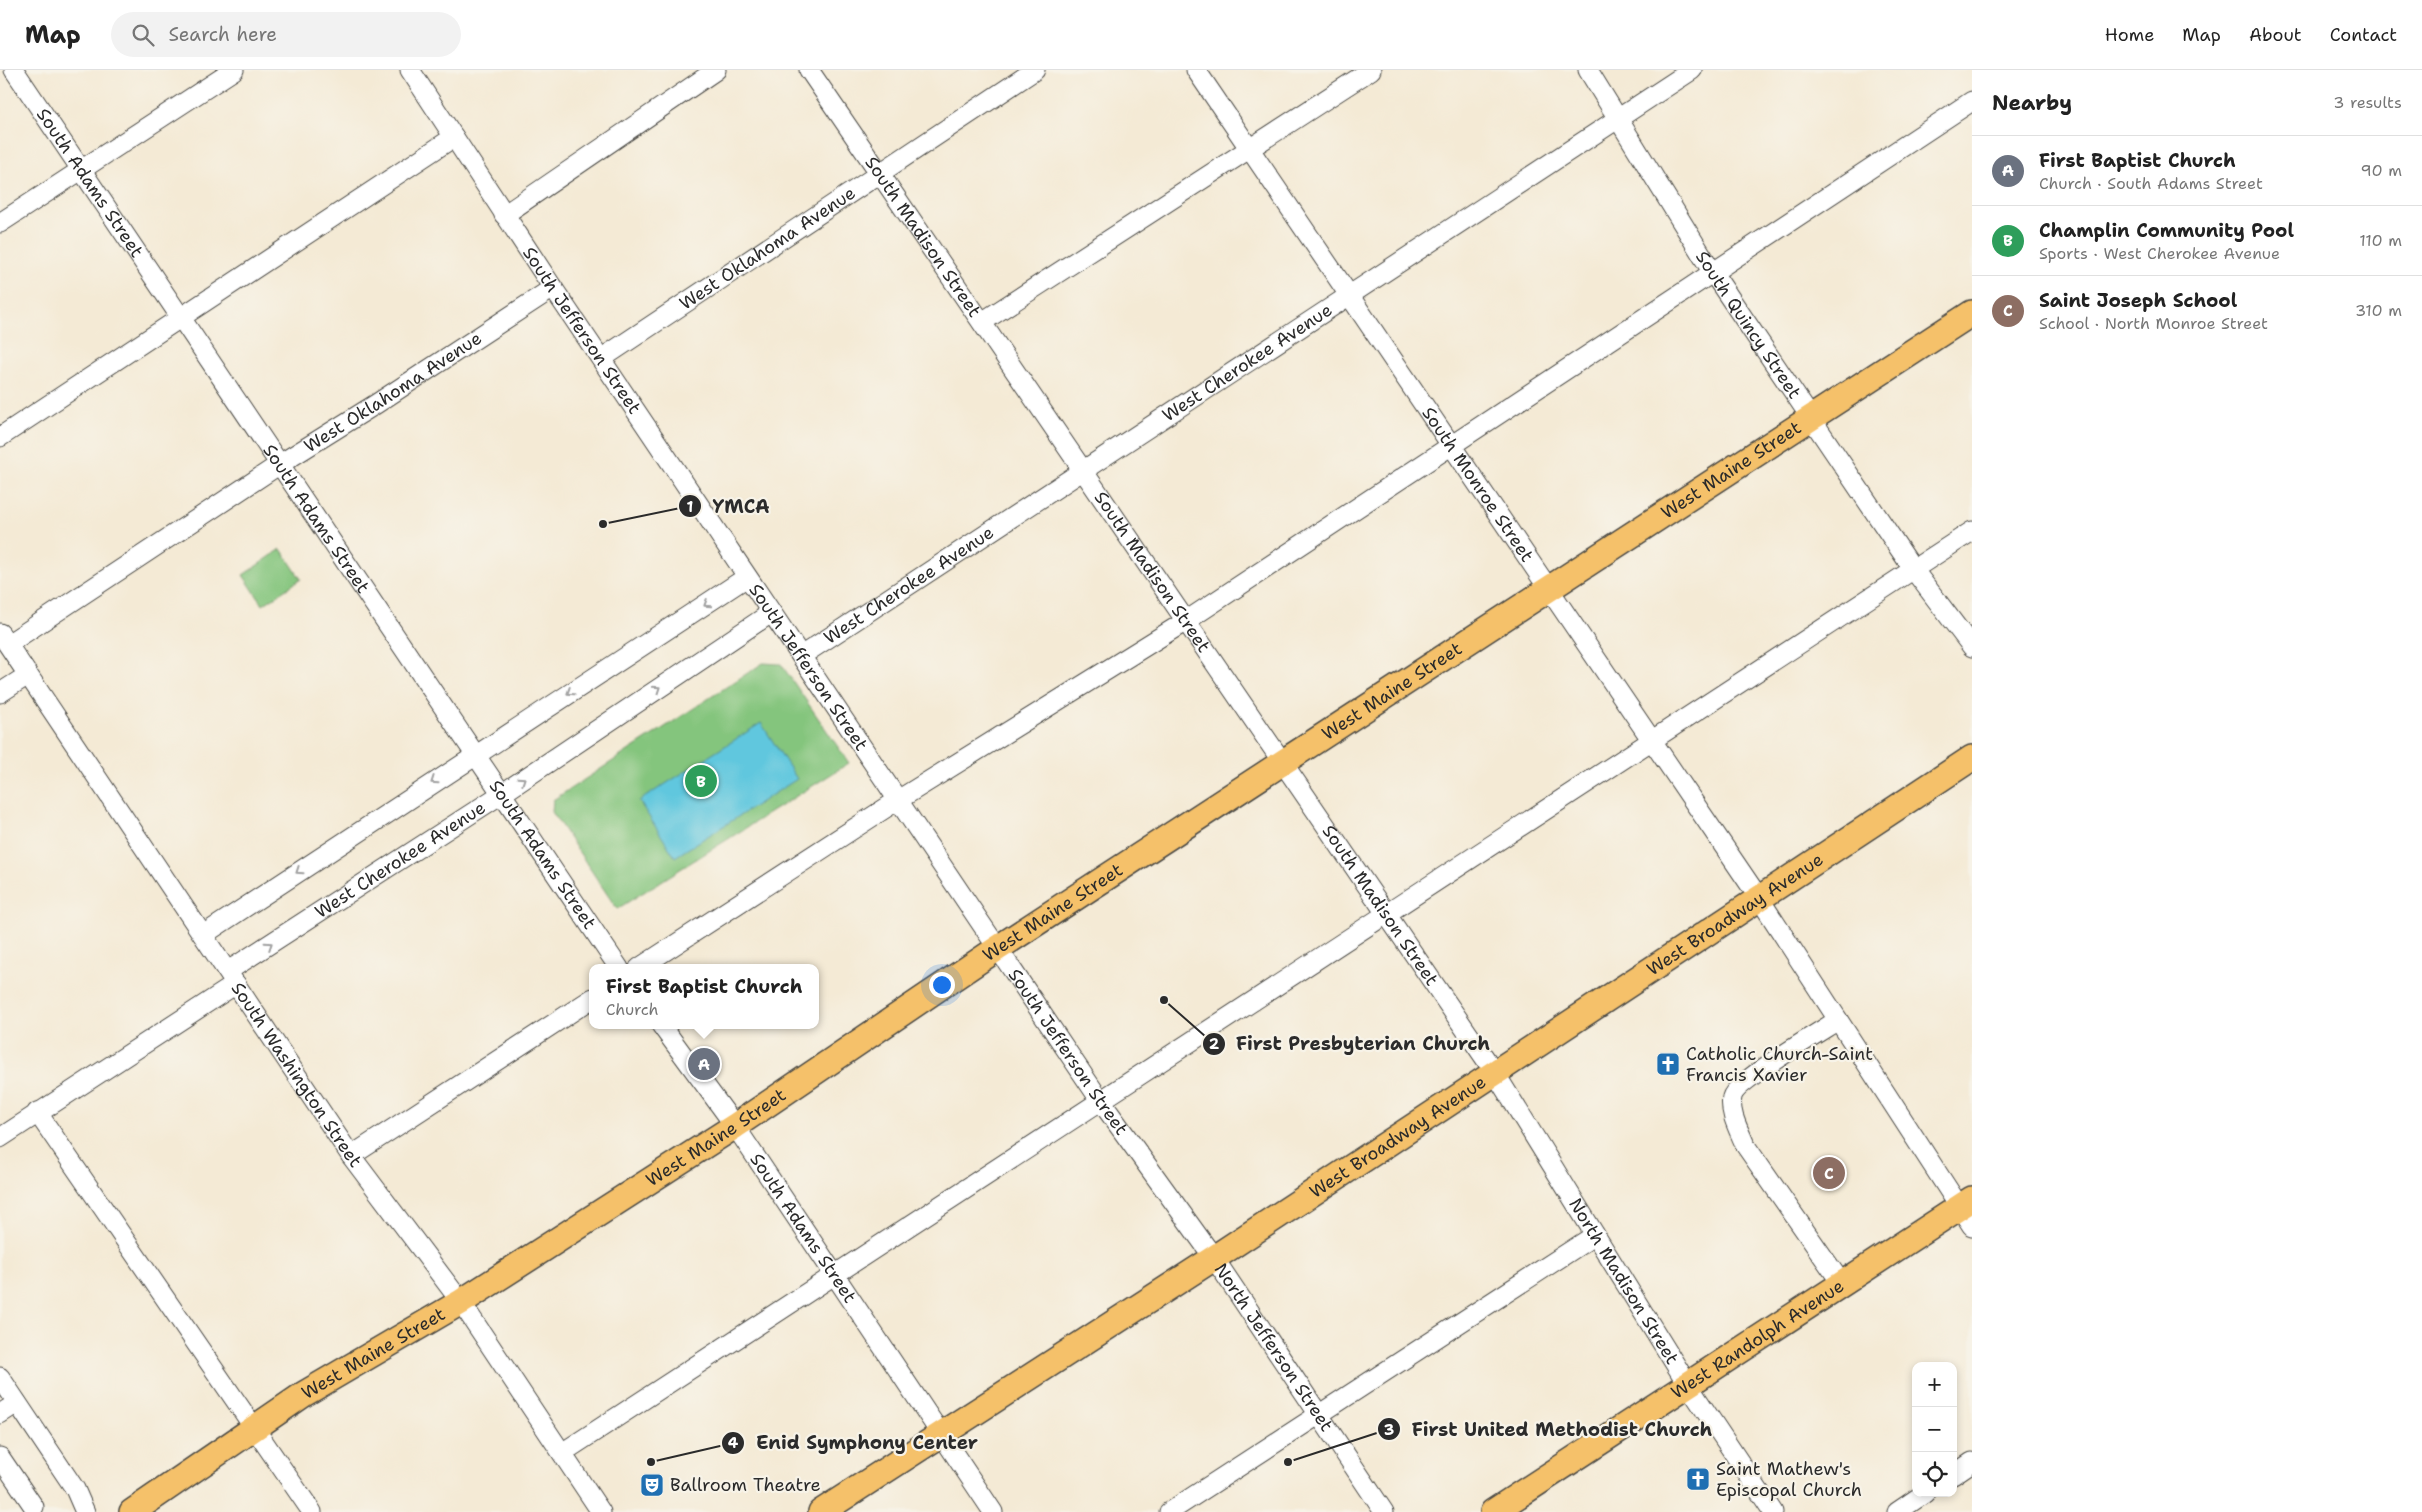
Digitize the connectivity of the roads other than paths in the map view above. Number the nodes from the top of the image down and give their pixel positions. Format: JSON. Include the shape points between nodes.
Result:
{"nodes":[{"id":1,"x":14,"y":70,"type":"edge"},
{"id":2,"x":234,"y":70,"type":"edge"},
{"id":3,"x":410,"y":70,"type":"edge"},
{"id":4,"x":716,"y":70,"type":"edge"},
{"id":5,"x":808,"y":70,"type":"edge"},
{"id":6,"x":1035,"y":70,"type":"edge"},
{"id":7,"x":1196,"y":70,"type":"edge"},
{"id":8,"x":1371,"y":70,"type":"edge"},
{"id":9,"x":1588,"y":70,"type":"edge"},
{"id":10,"x":1692,"y":70,"type":"edge"},
{"id":11,"x":1972,"y":101,"type":"edge"},
{"id":12,"x":1619,"y":118,"type":"junction"},
{"id":13,"x":454,"y":137,"type":"junction"},
{"id":14,"x":1250,"y":150,"type":"junction"},
{"id":15,"x":81,"y":170,"type":"junction"},
{"id":16,"x":879,"y":173,"type":"junction"},
{"id":17,"x":504,"y":216,"type":"junction"},
{"id":18,"x":0,"y":223,"type":"edge"},
{"id":19,"x":1713,"y":273,"type":"junction"},
{"id":20,"x":553,"y":288,"type":"junction"},
{"id":21,"x":1349,"y":295,"type":"junction"},
{"id":22,"x":1972,"y":314,"type":"edge"},
{"id":23,"x":181,"y":317,"type":"junction"},
{"id":24,"x":982,"y":322,"type":"junction"},
{"id":25,"x":601,"y":359,"type":"junction"},
{"id":26,"x":1810,"y":417,"type":"junction"},
{"id":27,"x":0,"y":437,"type":"edge"},
{"id":28,"x":1451,"y":445,"type":"junction"},
{"id":29,"x":280,"y":464,"type":"junction"},
{"id":30,"x":1082,"y":470,"type":"junction"},
{"id":31,"x":1972,"y":531,"type":"edge"},
{"id":32,"x":1913,"y":569,"type":"junction"},
{"id":33,"x":747,"y":577,"type":"junction"},
{"id":34,"x":1549,"y":589,"type":"junction"},
{"id":35,"x":771,"y":613,"type":"junction"},
{"id":36,"x":1186,"y":621,"type":"junction"},
{"id":37,"x":4,"y":638,"type":"edge"},
{"id":38,"x":1972,"y":647,"type":"edge"},
{"id":39,"x":801,"y":656,"type":"junction"},
{"id":40,"x":28,"y":675,"type":"junction"},
{"id":41,"x":0,"y":693,"type":"edge"},
{"id":42,"x":1652,"y":741,"type":"junction"},
{"id":43,"x":476,"y":754,"type":"junction"},
{"id":44,"x":1972,"y":758,"type":"edge"},
{"id":45,"x":1282,"y":762,"type":"junction"},
{"id":46,"x":503,"y":793,"type":"junction"},
{"id":47,"x":898,"y":800,"type":"junction"},
{"id":48,"x":1760,"y":898,"type":"junction"},
{"id":49,"x":1386,"y":913,"type":"junction"},
{"id":50,"x":203,"y":935,"type":"junction"},
{"id":51,"x":998,"y":948,"type":"junction"},
{"id":52,"x":616,"y":964,"type":"edge"},
{"id":53,"x":644,"y":964,"type":"edge"},
{"id":54,"x":232,"y":978,"type":"junction"},
{"id":55,"x":589,"y":1001,"type":"edge"},
{"id":56,"x":1838,"y":1020,"type":"junction"},
{"id":57,"x":664,"y":1029,"type":"edge"},
{"id":58,"x":1495,"y":1073,"type":"junction"},
{"id":59,"x":1100,"y":1100,"type":"junction"},
{"id":60,"x":37,"y":1112,"type":"junction"},
{"id":61,"x":734,"y":1126,"type":"junction"},
{"id":62,"x":0,"y":1138,"type":"edge"},
{"id":63,"x":351,"y":1156,"type":"junction"},
{"id":64,"x":1968,"y":1211,"type":"edge"},
{"id":65,"x":1595,"y":1235,"type":"junction"},
{"id":66,"x":1214,"y":1258,"type":"junction"},
{"id":67,"x":835,"y":1274,"type":"junction"},
{"id":68,"x":1842,"y":1284,"type":"junction"},
{"id":69,"x":461,"y":1302,"type":"junction"},
{"id":70,"x":0,"y":1377,"type":"edge"},
{"id":71,"x":1688,"y":1385,"type":"junction"},
{"id":72,"x":17,"y":1402,"type":"junction"},
{"id":73,"x":0,"y":1414,"type":"edge"},
{"id":74,"x":1319,"y":1415,"type":"junction"},
{"id":75,"x":256,"y":1428,"type":"junction"},
{"id":76,"x":941,"y":1432,"type":"junction"},
{"id":77,"x":562,"y":1453,"type":"junction"},
{"id":78,"x":0,"y":1457,"type":"edge"},
{"id":79,"x":1972,"y":1462,"type":"edge"},
{"id":80,"x":1957,"y":1472,"type":"edge"},
{"id":81,"x":1919,"y":1497,"type":"edge"},
{"id":82,"x":34,"y":1507,"type":"dead end"},
{"id":83,"x":85,"y":1512,"type":"edge"},
{"id":84,"x":132,"y":1512,"type":"edge"},
{"id":85,"x":312,"y":1512,"type":"edge"},
{"id":86,"x":601,"y":1512,"type":"edge"},
{"id":87,"x":821,"y":1512,"type":"edge"},
{"id":88,"x":993,"y":1512,"type":"edge"},
{"id":89,"x":1169,"y":1512,"type":"edge"},
{"id":90,"x":1384,"y":1512,"type":"edge"},
{"id":91,"x":1493,"y":1512,"type":"edge"},
{"id":92,"x":1773,"y":1512,"type":"edge"},
{"id":93,"x":1897,"y":1512,"type":"edge"}],
"edges":[{"from":1,"to":15,"type":"street","name":"South Adams Street"},
{"from":2,"to":15,"type":"street"},
{"from":3,"to":13,"type":"street","name":"South Jefferson Street"},
{"from":4,"to":17,"type":"street"},
{"from":5,"to":16,"type":"street","name":"South Madison Street"},
{"from":6,"to":16,"type":"street","name":"West Oklahoma Avenue"},
{"from":7,"to":14,"type":"street","name":"South Monroe Street"},
{"from":8,"to":14,"type":"street"},
{"from":9,"to":12,"type":"street","name":"South Quincy Street"},
{"from":10,"to":12,"type":"street","name":"West Cherokee Avenue"},
{"from":11,"to":19,"type":"street"},
{"from":12,"to":19,"type":"street","name":"South Quincy Street"},
{"from":12,"to":21,"type":"street","name":"West Cherokee Avenue"},
{"from":13,"to":17,"type":"street","name":"South Jefferson Street"},
{"from":13,"to":23,"type":"street"},
{"from":14,"to":21,"type":"street","name":"South Monroe Street"},
{"from":14,"to":24,"type":"street"},
{"from":15,"to":18,"type":"street"},
{"from":15,"to":23,"type":"street","name":"South Adams Street"},
{"from":16,"to":24,"type":"street","name":"South Madison Street"},
{"from":16,"to":25,"type":"street","name":"West Oklahoma Avenue"},
{"from":17,"to":20,"type":"street","name":"South Jefferson Street"},
{"from":19,"to":26,"type":"street","name":"South Quincy Street"},
{"from":19,"to":28,"type":"street"},
{"from":20,"to":25,"type":"street","name":"South Jefferson Street"},
{"from":20,"to":29,"type":"street","name":"West Oklahoma Avenue"},
{"from":21,"to":28,"type":"street","name":"South Monroe Street"},
{"from":21,"to":30,"type":"street","name":"West Cherokee Avenue"},
{"from":22,"to":26,"type":"main road","name":"West Maine Street"},
{"from":23,"to":27,"type":"street"},
{"from":23,"to":29,"type":"street","name":"South Adams Street"},
{"from":24,"to":30,"type":"street","name":"South Madison Street"},
{"from":25,"to":33,"type":"street","name":"South Jefferson Street"},
{"from":26,"to":32,"type":"street","name":"South Quincy Street"},
{"from":26,"to":34,"type":"main road","name":"West Maine Street"},
{"from":28,"to":34,"type":"street","name":"South Monroe Street"},
{"from":28,"to":36,"type":"street"},
{"from":29,"to":37,"type":"street","name":"West Oklahoma Avenue"},
{"from":29,"to":43,"type":"street","name":"South Adams Street"},
{"from":30,"to":36,"type":"street","name":"South Madison Street"},
{"from":30,"to":39,"type":"street","name":"West Cherokee Avenue"},
{"from":31,"to":32,"type":"street"},
{"from":32,"to":38,"type":"street","name":"South Quincy Street"},
{"from":32,"to":42,"type":"street"},
{"from":33,"to":35,"type":"street","name":"South Jefferson Street"},
{"from":33,"to":43,"type":"street","one_way":true},
{"from":34,"to":42,"type":"street","name":"South Monroe Street"},
{"from":34,"to":45,"type":"main road","name":"West Maine Street"},
{"from":35,"to":39,"type":"street","name":"South Jefferson Street"},
{"from":46,"to":35,"type":"street","name":"West Cherokee Avenue","one_way":true},
{"from":36,"to":45,"type":"street","name":"South Madison Street"},
{"from":36,"to":47,"type":"street"},
{"from":37,"to":40,"type":"street","name":"South Washington Street"},
{"from":39,"to":47,"type":"street","name":"South Jefferson Street"},
{"from":40,"to":41,"type":"street"},
{"from":40,"to":50,"type":"street","name":"South Washington Street"},
{"from":42,"to":48,"type":"street","name":"South Monroe Street"},
{"from":42,"to":49,"type":"street"},
{"from":43,"to":46,"type":"street","name":"South Adams Street"},
{"from":43,"to":50,"type":"street","one_way":true},
{"from":44,"to":48,"type":"main road","name":"West Broadway Avenue"},
{"from":45,"to":49,"type":"street","name":"South Madison Street"},
{"from":45,"to":51,"type":"main road","name":"West Maine Street"},
{"from":46,"to":52,"type":"street","name":"South Adams Street"},
{"from":54,"to":46,"type":"street","name":"West Cherokee Avenue","one_way":true},
{"from":47,"to":51,"type":"street","name":"South Jefferson Street"},
{"from":47,"to":53,"type":"street"},
{"from":48,"to":56,"type":"street","name":"South Monroe Street"},
{"from":48,"to":58,"type":"main road","name":"West Broadway Avenue"},
{"from":49,"to":58,"type":"street","name":"South Madison Street"},
{"from":49,"to":59,"type":"street"},
{"from":50,"to":54,"type":"street","name":"South Washington Street"},
{"from":51,"to":59,"type":"street","name":"South Jefferson Street"},
{"from":51,"to":61,"type":"main road","name":"West Maine Street"},
{"from":54,"to":60,"type":"street","name":"West Cherokee Avenue"},
{"from":54,"to":63,"type":"street","name":"South Washington Street"},
{"from":55,"to":63,"type":"street"},
{"from":56,"to":64,"type":"street","name":"South Monroe Street"},
{"from":56,"to":68,"type":"street","via":[[1749,1078],[1735,1089],[1732,1098],[1735,1121],[1745,1145]]},
{"from":57,"to":61,"type":"street","name":"South Adams Street"},
{"from":58,"to":65,"type":"street","name":"North Madison Street"},
{"from":58,"to":66,"type":"main road","name":"West Broadway Avenue"},
{"from":59,"to":66,"type":"street","name":"South Jefferson Street"},
{"from":59,"to":67,"type":"street"},
{"from":60,"to":62,"type":"street","name":"West Cherokee Avenue"},
{"from":60,"to":75,"type":"street"},
{"from":61,"to":67,"type":"street","name":"South Adams Street"},
{"from":61,"to":69,"type":"main road","name":"West Maine Street"},
{"from":63,"to":69,"type":"street","name":"South Washington Street"},
{"from":64,"to":68,"type":"main road","name":"West Randolph Avenue"},
{"from":65,"to":71,"type":"street","name":"North Madison Street"},
{"from":65,"to":74,"type":"street"},
{"from":66,"to":74,"type":"street","name":"North Jefferson Street"},
{"from":66,"to":76,"type":"main road","name":"West Broadway Avenue"},
{"from":67,"to":76,"type":"street","name":"South Adams Street"},
{"from":67,"to":77,"type":"street"},
{"from":68,"to":71,"type":"main road","name":"West Randolph Avenue"},
{"from":69,"to":75,"type":"main road","name":"West Maine Street","via":[[304,1394]]},
{"from":69,"to":77,"type":"street","name":"South Washington Street"},
{"from":70,"to":72,"type":"street"},
{"from":71,"to":91,"type":"main road","name":"West Randolph Avenue"},
{"from":71,"to":92,"type":"street","name":"North Madison Street"},
{"from":72,"to":73,"type":"street"},
{"from":72,"to":83,"type":"street","via":[[75,1489]]},
{"from":74,"to":89,"type":"street"},
{"from":74,"to":90,"type":"street","name":"North Jefferson Street"},
{"from":75,"to":84,"type":"main road","name":"West Maine Street"},
{"from":75,"to":85,"type":"street"},
{"from":76,"to":87,"type":"main road","name":"West Broadway Avenue"},
{"from":76,"to":88,"type":"street","name":"South Adams Street"},
{"from":77,"to":86,"type":"street","name":"South Washington Street"},
{"from":78,"to":82,"type":"street"},
{"from":79,"to":80,"type":"street"},
{"from":81,"to":93,"type":"street"}]}
